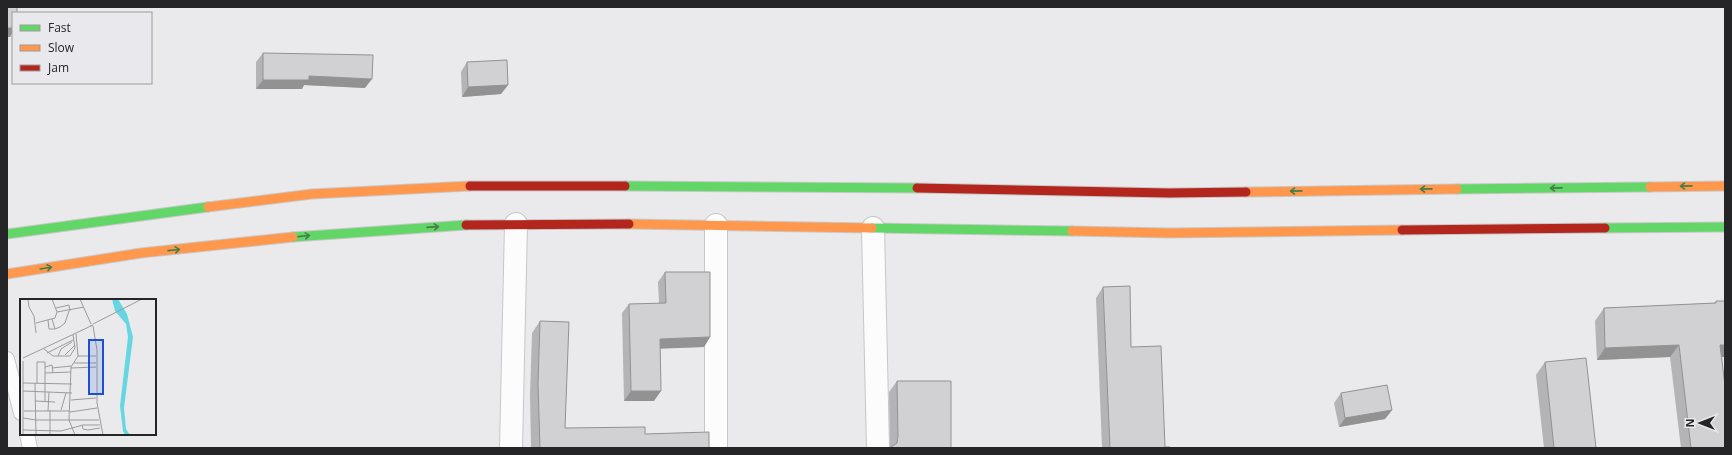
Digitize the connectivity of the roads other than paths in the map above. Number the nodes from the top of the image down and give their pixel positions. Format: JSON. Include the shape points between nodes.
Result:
{"nodes":[{"id":1,"x":1725,"y":186,"type":"edge"},
{"id":2,"x":516,"y":224,"type":"junction"},
{"id":3,"x":716,"y":225,"type":"junction"},
{"id":4,"x":1725,"y":227,"type":"edge"},
{"id":5,"x":873,"y":228,"type":"junction"},
{"id":6,"x":7,"y":234,"type":"edge"},
{"id":7,"x":7,"y":274,"type":"edge"},
{"id":8,"x":7,"y":359,"type":"edge"},
{"id":9,"x":20,"y":409,"type":"edge"},
{"id":10,"x":27,"y":435,"type":"edge"},
{"id":11,"x":30,"y":448,"type":"edge"},
{"id":12,"x":511,"y":448,"type":"edge"},
{"id":13,"x":716,"y":448,"type":"edge"},
{"id":14,"x":878,"y":448,"type":"edge"}],
"edges":[{"from":1,"to":6,"type":"main road","one_way":true,"via":[[1169,193],[903,188],[488,186],[312,194]]},
{"from":2,"to":3,"type":"main road"},
{"from":7,"to":2,"type":"main road","one_way":true,"via":[[141,253],[312,235]]},
{"from":2,"to":12,"type":"street"},
{"from":3,"to":5,"type":"main road"},
{"from":3,"to":13,"type":"street"},
{"from":4,"to":5,"type":"main road","via":[[1169,233]]},
{"from":5,"to":14,"type":"street"},
{"from":8,"to":9,"type":"lane"},
{"from":10,"to":11,"type":"lane"}]}
